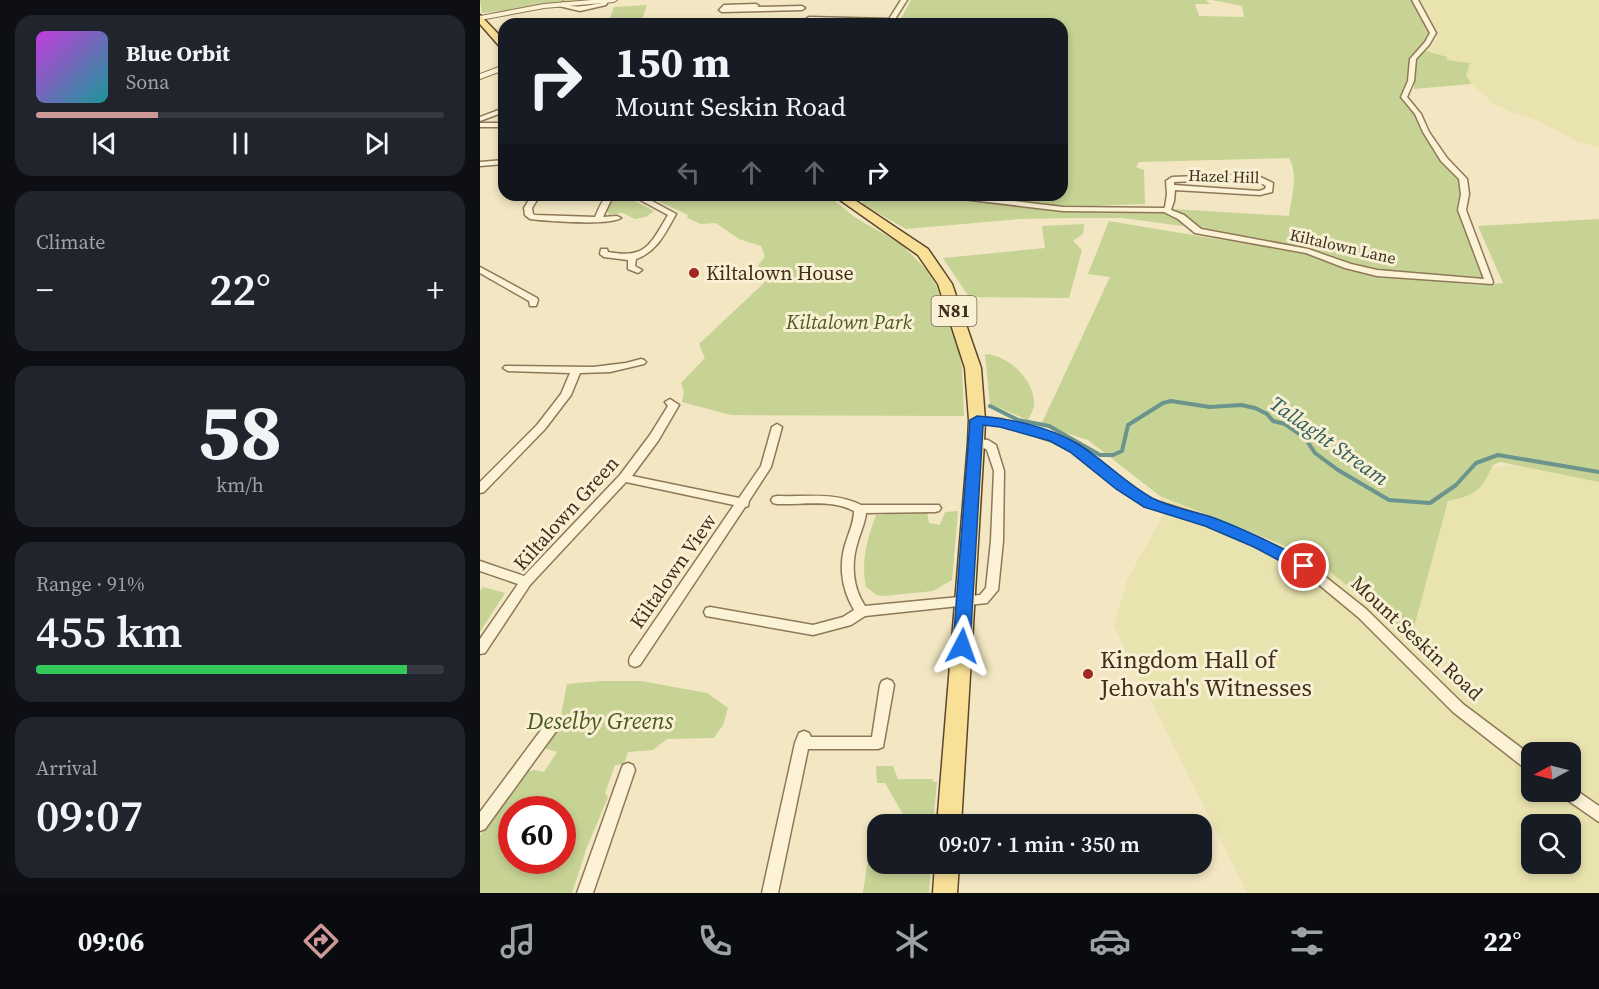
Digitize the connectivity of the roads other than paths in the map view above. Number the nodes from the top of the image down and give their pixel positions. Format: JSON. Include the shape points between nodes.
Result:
{"nodes":[{"id":1,"x":614,"y":0,"type":"edge"},
{"id":2,"x":797,"y":0,"type":"edge"},
{"id":3,"x":904,"y":0,"type":"edge"},
{"id":4,"x":1414,"y":0,"type":"edge"},
{"id":5,"x":605,"y":1,"type":"edge"},
{"id":6,"x":756,"y":6,"type":"dead end"},
{"id":7,"x":802,"y":8,"type":"dead end"},
{"id":8,"x":794,"y":9,"type":"junction"},
{"id":9,"x":480,"y":18,"type":"edge"},
{"id":10,"x":893,"y":18,"type":"edge"},
{"id":11,"x":498,"y":39,"type":"edge"},
{"id":12,"x":498,"y":69,"type":"edge"},
{"id":13,"x":480,"y":76,"type":"edge"},
{"id":14,"x":498,"y":112,"type":"edge"},
{"id":15,"x":480,"y":119,"type":"edge"},
{"id":16,"x":480,"y":125,"type":"edge"},
{"id":17,"x":498,"y":125,"type":"edge"},
{"id":18,"x":498,"y":162,"type":"edge"},
{"id":19,"x":480,"y":164,"type":"edge"},
{"id":20,"x":1171,"y":187,"type":"junction"},
{"id":21,"x":532,"y":201,"type":"edge"},
{"id":22,"x":607,"y":201,"type":"edge"},
{"id":23,"x":647,"y":201,"type":"edge"},
{"id":24,"x":849,"y":201,"type":"edge"},
{"id":25,"x":996,"y":201,"type":"edge"},
{"id":26,"x":1165,"y":210,"type":"junction"},
{"id":27,"x":617,"y":218,"type":"dead end"},
{"id":28,"x":597,"y":220,"type":"junction"},
{"id":29,"x":604,"y":251,"type":"dead end"},
{"id":30,"x":632,"y":258,"type":"junction"},
{"id":31,"x":480,"y":270,"type":"edge"},
{"id":32,"x":638,"y":270,"type":"dead end"},
{"id":33,"x":533,"y":304,"type":"dead end"},
{"id":34,"x":641,"y":362,"type":"dead end"},
{"id":35,"x":508,"y":369,"type":"dead end"},
{"id":36,"x":577,"y":369,"type":"junction"},
{"id":37,"x":670,"y":402,"type":"dead end"},
{"id":38,"x":977,"y":420,"type":"junction"},
{"id":39,"x":777,"y":427,"type":"dead end"},
{"id":40,"x":976,"y":443,"type":"junction"},
{"id":41,"x":624,"y":478,"type":"junction"},
{"id":42,"x":481,"y":485,"type":"edge"},
{"id":43,"x":777,"y":500,"type":"dead end"},
{"id":44,"x":744,"y":503,"type":"junction"},
{"id":45,"x":935,"y":508,"type":"dead end"},
{"id":46,"x":860,"y":509,"type":"junction"},
{"id":47,"x":480,"y":566,"type":"edge"},
{"id":48,"x":526,"y":582,"type":"junction"},
{"id":49,"x":964,"y":602,"type":"junction"},
{"id":50,"x":862,"y":611,"type":"junction"},
{"id":51,"x":710,"y":612,"type":"dead end"},
{"id":52,"x":480,"y":649,"type":"edge"},
{"id":53,"x":635,"y":661,"type":"dead end"},
{"id":54,"x":886,"y":685,"type":"dead end"},
{"id":55,"x":552,"y":726,"type":"dead end"},
{"id":56,"x":1521,"y":757,"type":"edge"},
{"id":57,"x":628,"y":770,"type":"dead end"},
{"id":58,"x":1581,"y":802,"type":"edge"},
{"id":59,"x":950,"y":814,"type":"edge"},
{"id":60,"x":1599,"y":815,"type":"edge"},
{"id":61,"x":480,"y":824,"type":"edge"},
{"id":62,"x":946,"y":874,"type":"edge"},
{"id":63,"x":585,"y":893,"type":"edge"},
{"id":64,"x":770,"y":893,"type":"edge"},
{"id":65,"x":945,"y":893,"type":"edge"}],
"edges":[{"from":1,"to":5,"type":"street"},
{"from":2,"to":8,"type":"street"},
{"from":3,"to":10,"type":"street"},
{"from":4,"to":26,"type":"street","name":"Kiltalown Lane","via":[[1433,33],[1428,45],[1413,56],[1412,82],[1404,97],[1419,114],[1444,159],[1462,179],[1462,210],[1489,282],[1377,273],[1308,251],[1198,231]]},
{"from":5,"to":9,"type":"street"},
{"from":6,"to":8,"type":"street","via":[[722,10]]},
{"from":7,"to":8,"type":"street"},
{"from":9,"to":11,"type":"main road"},
{"from":12,"to":13,"type":"street"},
{"from":14,"to":15,"type":"street"},
{"from":16,"to":17,"type":"street"},
{"from":18,"to":19,"type":"street"},
{"from":20,"to":20,"type":"street","name":"Hazel Hill","via":[[1170,181],[1175,179],[1254,176],[1270,184],[1269,190],[1260,193]]},
{"from":20,"to":26,"type":"street","name":"Hazel Hill","via":[[1172,199]]},
{"from":21,"to":28,"type":"street","via":[[528,208],[533,217]]},
{"from":22,"to":28,"type":"street"},
{"from":23,"to":30,"type":"street","via":[[672,214],[654,244]]},
{"from":24,"to":38,"type":"main road","number":"N81","via":[[923,252],[945,284],[973,368]]},
{"from":25,"to":26,"type":"street","name":"Kiltalown Lane","via":[[1063,209]]},
{"from":27,"to":28,"type":"street"},
{"from":29,"to":30,"type":"street"},
{"from":30,"to":32,"type":"street","via":[[632,267]]},
{"from":31,"to":33,"type":"street","via":[[534,300]]},
{"from":34,"to":36,"type":"street"},
{"from":35,"to":36,"type":"street"},
{"from":36,"to":42,"type":"street","via":[[566,395],[542,427]]},
{"from":37,"to":41,"type":"street","name":"Kiltalown Green","via":[[674,405]]},
{"from":38,"to":40,"type":"main road","number":"N81"},
{"from":38,"to":56,"type":"street","name":"Mount Seskin Road","via":[[1001,422],[1055,438],[1075,448],[1149,503],[1230,530],[1304,566],[1362,613],[1458,708]]},
{"from":39,"to":44,"type":"street","name":"Kiltalown View","via":[[766,467]]},
{"from":40,"to":49,"type":"main road","number":"N81"},
{"from":40,"to":49,"type":"street","via":[[992,448],[999,471],[997,541],[992,590],[983,600]]},
{"from":41,"to":44,"type":"street","name":"Kiltalown View"},
{"from":41,"to":48,"type":"street","name":"Kiltalown Green"},
{"from":43,"to":46,"type":"street","via":[[830,500]]},
{"from":44,"to":53,"type":"street","name":"Kiltalown View"},
{"from":45,"to":46,"type":"street"},
{"from":46,"to":50,"type":"street","via":[[848,555],[848,579],[853,599]]},
{"from":47,"to":48,"type":"street"},
{"from":48,"to":52,"type":"street","name":"Kiltalown Green"},
{"from":49,"to":50,"type":"street"},
{"from":49,"to":59,"type":"main road","number":"N81"},
{"from":50,"to":51,"type":"street","via":[[847,621],[813,630]]},
{"from":54,"to":64,"type":"street","via":[[878,743],[803,740]]},
{"from":55,"to":61,"type":"street"},
{"from":57,"to":63,"type":"street"},
{"from":58,"to":60,"type":"street"},
{"from":62,"to":65,"type":"main road"}]}
